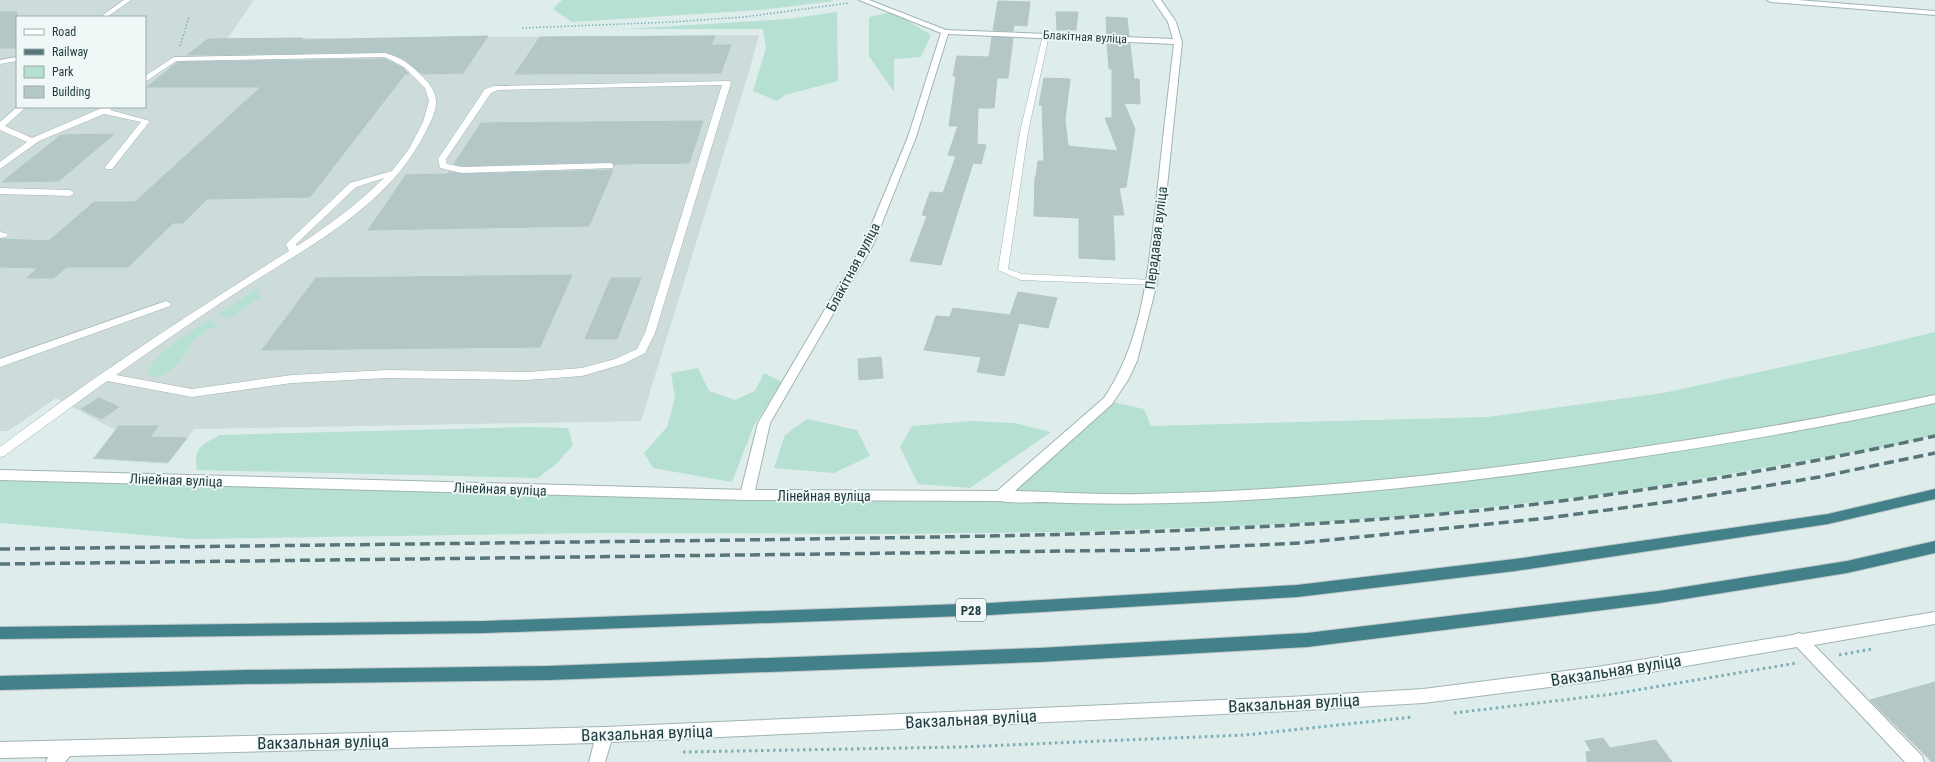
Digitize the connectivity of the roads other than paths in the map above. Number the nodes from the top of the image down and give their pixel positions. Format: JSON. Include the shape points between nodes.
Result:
{"nodes":[{"id":1,"x":128,"y":0,"type":"edge"},
{"id":2,"x":864,"y":0,"type":"edge"},
{"id":3,"x":1157,"y":0,"type":"edge"},
{"id":4,"x":1771,"y":0,"type":"edge"},
{"id":5,"x":1935,"y":13,"type":"edge"},
{"id":6,"x":104,"y":16,"type":"edge"},
{"id":7,"x":945,"y":32,"type":"junction"},
{"id":8,"x":1046,"y":35,"type":"junction"},
{"id":9,"x":1178,"y":42,"type":"junction"},
{"id":10,"x":16,"y":59,"type":"edge"},
{"id":11,"x":0,"y":62,"type":"edge"},
{"id":12,"x":146,"y":79,"type":"edge"},
{"id":13,"x":21,"y":108,"type":"edge"},
{"id":14,"x":106,"y":109,"type":"edge"},
{"id":15,"x":0,"y":127,"type":"edge"},
{"id":16,"x":34,"y":141,"type":"junction"},
{"id":17,"x":0,"y":166,"type":"edge"},
{"id":18,"x":610,"y":166,"type":"dead end"},
{"id":19,"x":109,"y":167,"type":"dead end"},
{"id":20,"x":395,"y":172,"type":"junction"},
{"id":21,"x":0,"y":191,"type":"edge"},
{"id":22,"x":70,"y":193,"type":"dead end"},
{"id":23,"x":295,"y":253,"type":"junction"},
{"id":24,"x":1152,"y":283,"type":"junction"},
{"id":25,"x":166,"y":304,"type":"dead end"},
{"id":26,"x":0,"y":363,"type":"edge"},
{"id":27,"x":105,"y":377,"type":"junction"},
{"id":28,"x":1935,"y":399,"type":"edge"},
{"id":29,"x":0,"y":453,"type":"edge"},
{"id":30,"x":0,"y":475,"type":"edge"},
{"id":31,"x":1935,"y":494,"type":"edge"},
{"id":32,"x":747,"y":496,"type":"junction"},
{"id":33,"x":1001,"y":496,"type":"junction"},
{"id":34,"x":1935,"y":547,"type":"edge"},
{"id":35,"x":1935,"y":618,"type":"edge"},
{"id":36,"x":0,"y":633,"type":"edge"},
{"id":37,"x":1799,"y":639,"type":"junction"},
{"id":38,"x":0,"y":683,"type":"edge"},
{"id":39,"x":605,"y":735,"type":"junction"},
{"id":40,"x":65,"y":748,"type":"junction"},
{"id":41,"x":0,"y":750,"type":"edge"},
{"id":42,"x":54,"y":762,"type":"edge"},
{"id":43,"x":596,"y":762,"type":"edge"},
{"id":44,"x":1916,"y":762,"type":"edge"}],
"edges":[{"from":1,"to":6,"type":"lane"},
{"from":2,"to":7,"type":"street","name":"Блакітная вуліца"},
{"from":3,"to":9,"type":"street","name":"Перадавая вуліца","via":[[1172,22]]},
{"from":4,"to":5,"type":"street"},
{"from":7,"to":8,"type":"street","name":"Блакітная вуліца"},
{"from":7,"to":32,"type":"street","name":"Блакітная вуліца","via":[[912,137],[869,243],[764,423]]},
{"from":8,"to":9,"type":"street","name":"Блакітная вуліца"},
{"from":8,"to":24,"type":"lane","via":[[1024,132],[1003,270],[1021,276]]},
{"from":9,"to":24,"type":"street","name":"Перадавая вуліца"},
{"from":10,"to":11,"type":"lane"},
{"from":12,"to":20,"type":"lane","via":[[174,59],[385,55],[397,57],[430,87],[434,96],[433,108],[420,140]]},
{"from":13,"to":15,"type":"lane"},
{"from":14,"to":16,"type":"lane"},
{"from":14,"to":19,"type":"lane","via":[[146,121]]},
{"from":15,"to":16,"type":"lane"},
{"from":16,"to":17,"type":"lane"},
{"from":18,"to":27,"type":"lane","via":[[462,170],[443,166],[442,159],[488,90],[727,83],[650,333],[641,351],[618,362],[582,372],[527,376],[386,374],[292,379],[192,393]]},
{"from":20,"to":23,"type":"lane","via":[[371,196]]},
{"from":20,"to":23,"type":"lane","via":[[353,185],[291,244]]},
{"from":21,"to":22,"type":"lane"},
{"from":23,"to":27,"type":"lane","via":[[228,293]]},
{"from":24,"to":33,"type":"street","name":"Перадавая вуліца","via":[[1131,361],[1108,401]]},
{"from":25,"to":26,"type":"lane"},
{"from":27,"to":29,"type":"lane"},
{"from":28,"to":33,"type":"street","name":"Лінейная вуліца","via":[[1718,441],[1554,466],[1420,482],[1268,494],[1142,499]]},
{"from":30,"to":32,"type":"street","name":"Лінейная вуліца"},
{"from":31,"to":36,"type":"highway","number":"Р28","via":[[1828,519],[1515,565],[1297,590],[990,609],[500,626]]},
{"from":32,"to":33,"type":"street","name":"Лінейная вуліца"},
{"from":34,"to":38,"type":"highway","via":[[1847,567],[1659,597],[1307,640],[1039,655],[549,673]]},
{"from":35,"to":37,"type":"street","name":"Вакзальная вуліца"},
{"from":37,"to":39,"type":"street","name":"Вакзальная вуліца","via":[[1597,674],[1423,696]]},
{"from":37,"to":44,"type":"street"},
{"from":39,"to":40,"type":"street","name":"Вакзальная вуліца"},
{"from":39,"to":43,"type":"street"},
{"from":40,"to":41,"type":"street","name":"Вакзальная вуліца"},
{"from":40,"to":42,"type":"street"}]}
